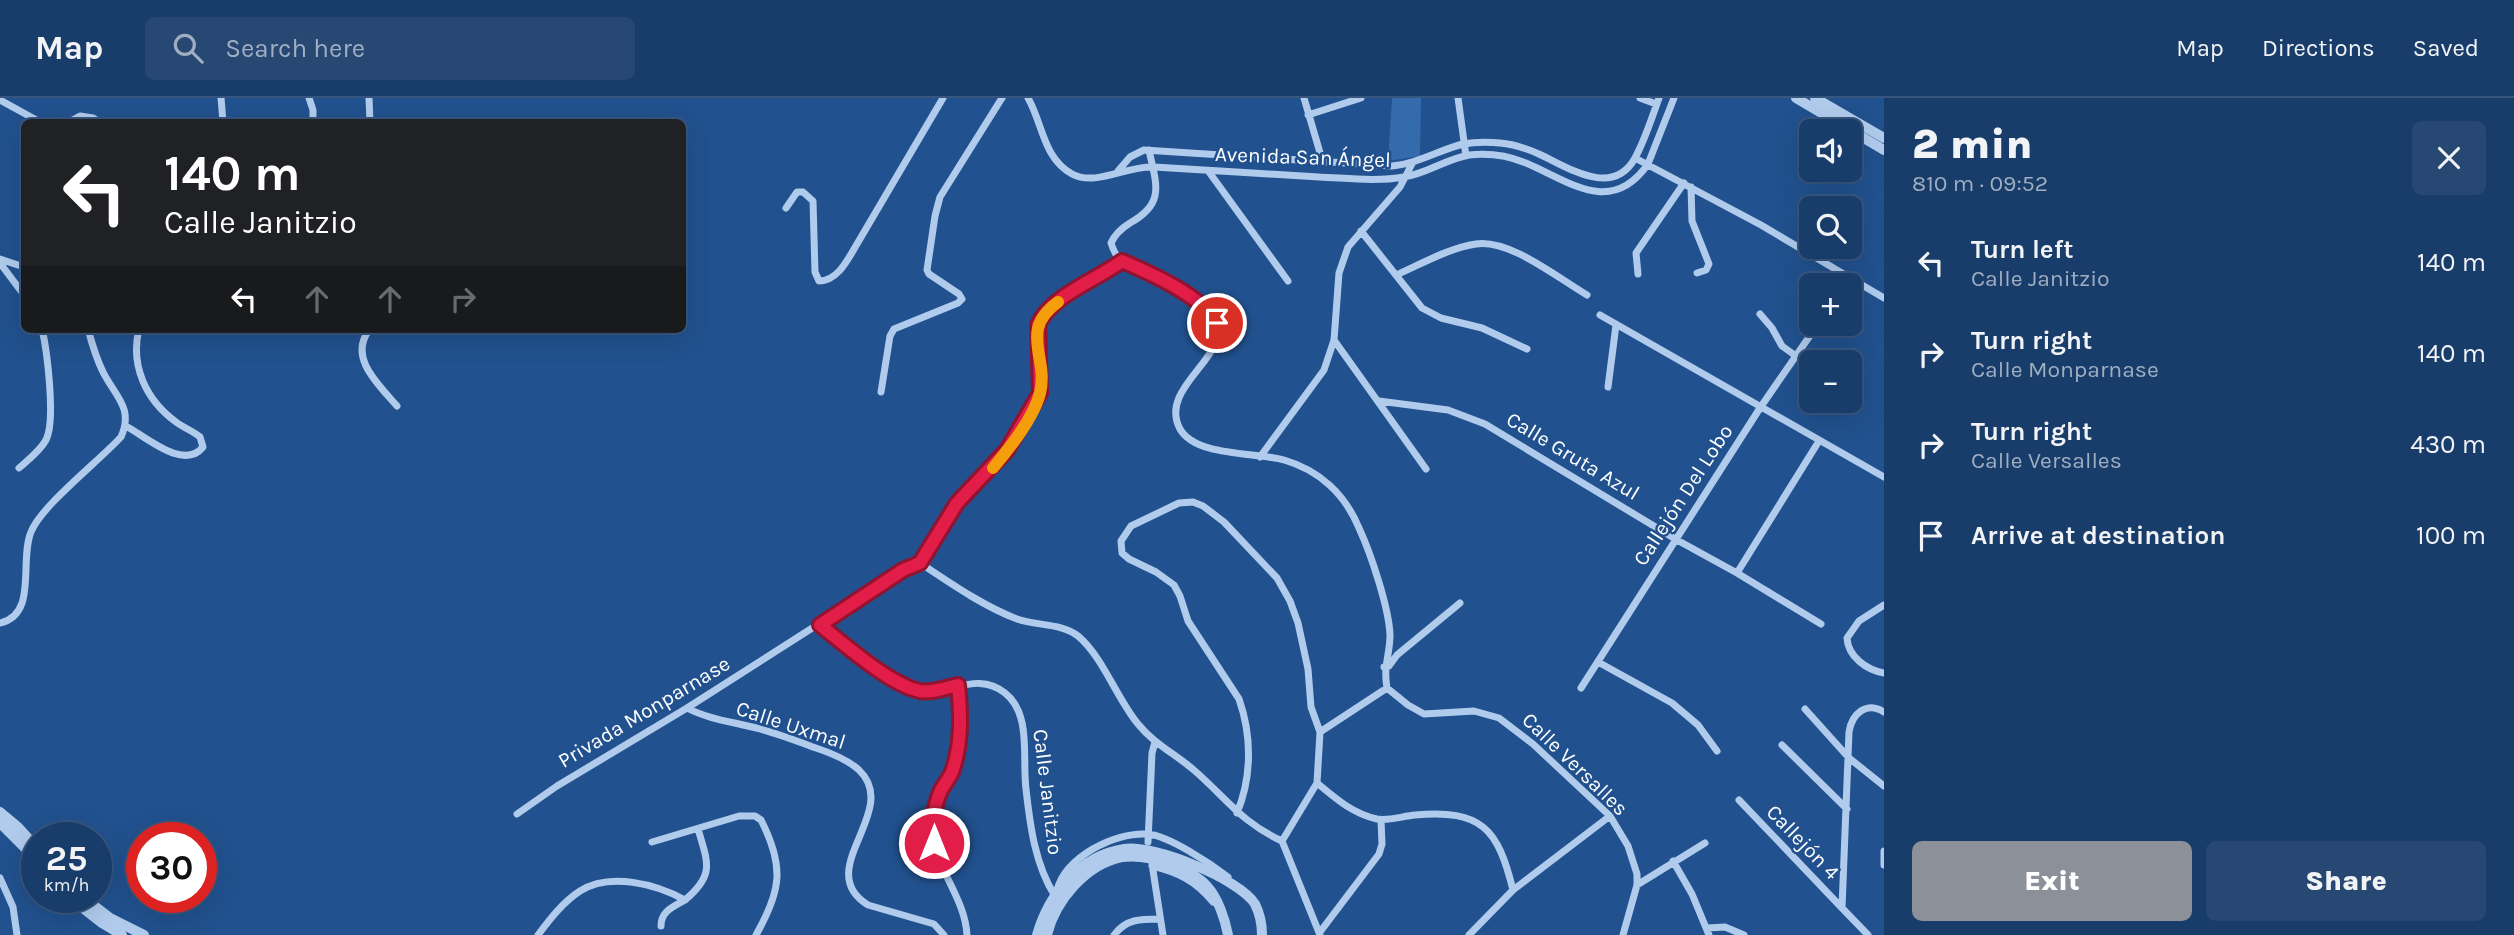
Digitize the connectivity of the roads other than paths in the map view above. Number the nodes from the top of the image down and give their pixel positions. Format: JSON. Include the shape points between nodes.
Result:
{"nodes":[{"id":1,"x":221,"y":98,"type":"edge"},
{"id":2,"x":309,"y":98,"type":"edge"},
{"id":3,"x":369,"y":98,"type":"edge"},
{"id":4,"x":943,"y":98,"type":"edge"},
{"id":5,"x":1002,"y":98,"type":"edge"},
{"id":6,"x":1028,"y":98,"type":"edge"},
{"id":7,"x":1304,"y":98,"type":"edge"},
{"id":8,"x":1361,"y":98,"type":"edge"},
{"id":9,"x":1458,"y":98,"type":"edge"},
{"id":10,"x":1640,"y":98,"type":"edge"},
{"id":11,"x":1674,"y":98,"type":"edge"},
{"id":12,"x":1796,"y":98,"type":"edge"},
{"id":13,"x":1806,"y":98,"type":"edge"},
{"id":14,"x":1815,"y":98,"type":"edge"},
{"id":15,"x":0,"y":100,"type":"edge"},
{"id":16,"x":1657,"y":101,"type":"edge"},
{"id":17,"x":1825,"y":104,"type":"junction"},
{"id":18,"x":1308,"y":115,"type":"junction"},
{"id":19,"x":35,"y":119,"type":"edge"},
{"id":20,"x":74,"y":119,"type":"edge"},
{"id":21,"x":94,"y":119,"type":"edge"},
{"id":22,"x":223,"y":119,"type":"edge"},
{"id":23,"x":313,"y":119,"type":"edge"},
{"id":24,"x":370,"y":119,"type":"edge"},
{"id":25,"x":1831,"y":119,"type":"edge"},
{"id":26,"x":1841,"y":119,"type":"edge"},
{"id":27,"x":1862,"y":137,"type":"edge"},
{"id":28,"x":1884,"y":138,"type":"edge"},
{"id":29,"x":1463,"y":144,"type":"junction"},
{"id":30,"x":1149,"y":150,"type":"junction"},
{"id":31,"x":1884,"y":150,"type":"edge"},
{"id":32,"x":1466,"y":156,"type":"junction"},
{"id":33,"x":1635,"y":158,"type":"junction"},
{"id":34,"x":1413,"y":162,"type":"junction"},
{"id":35,"x":1323,"y":163,"type":"junction"},
{"id":36,"x":1647,"y":164,"type":"junction"},
{"id":37,"x":1153,"y":166,"type":"junction"},
{"id":38,"x":1118,"y":172,"type":"junction"},
{"id":39,"x":1209,"y":172,"type":"junction"},
{"id":40,"x":1405,"y":177,"type":"junction"},
{"id":41,"x":1687,"y":185,"type":"junction"},
{"id":42,"x":786,"y":208,"type":"dead end"},
{"id":43,"x":1362,"y":231,"type":"junction"},
{"id":44,"x":0,"y":261,"type":"edge"},
{"id":45,"x":1122,"y":261,"type":"junction"},
{"id":46,"x":21,"y":266,"type":"edge"},
{"id":47,"x":1697,"y":273,"type":"dead end"},
{"id":48,"x":1842,"y":273,"type":"edge"},
{"id":49,"x":1638,"y":274,"type":"dead end"},
{"id":50,"x":1396,"y":275,"type":"junction"},
{"id":51,"x":1288,"y":281,"type":"dead end"},
{"id":52,"x":1862,"y":285,"type":"edge"},
{"id":53,"x":21,"y":291,"type":"edge"},
{"id":54,"x":1587,"y":295,"type":"dead end"},
{"id":55,"x":1884,"y":298,"type":"edge"},
{"id":56,"x":1760,"y":314,"type":"dead end"},
{"id":57,"x":1600,"y":315,"type":"dead end"},
{"id":58,"x":1616,"y":325,"type":"junction"},
{"id":59,"x":43,"y":333,"type":"edge"},
{"id":60,"x":89,"y":333,"type":"edge"},
{"id":61,"x":138,"y":333,"type":"edge"},
{"id":62,"x":367,"y":333,"type":"edge"},
{"id":63,"x":1810,"y":336,"type":"edge"},
{"id":64,"x":1334,"y":340,"type":"junction"},
{"id":65,"x":1527,"y":349,"type":"dead end"},
{"id":66,"x":1796,"y":356,"type":"junction"},
{"id":67,"x":1608,"y":387,"type":"dead end"},
{"id":68,"x":881,"y":392,"type":"dead end"},
{"id":69,"x":1379,"y":401,"type":"junction"},
{"id":70,"x":397,"y":406,"type":"dead end"},
{"id":71,"x":1760,"y":408,"type":"junction"},
{"id":72,"x":126,"y":426,"type":"junction"},
{"id":73,"x":1819,"y":441,"type":"junction"},
{"id":74,"x":1260,"y":457,"type":"junction"},
{"id":75,"x":19,"y":468,"type":"dead end"},
{"id":76,"x":1426,"y":469,"type":"dead end"},
{"id":77,"x":1884,"y":477,"type":"edge"},
{"id":78,"x":1676,"y":540,"type":"junction"},
{"id":79,"x":920,"y":563,"type":"junction"},
{"id":80,"x":1737,"y":573,"type":"junction"},
{"id":81,"x":1460,"y":603,"type":"dead end"},
{"id":82,"x":1884,"y":605,"type":"edge"},
{"id":83,"x":0,"y":623,"type":"edge"},
{"id":84,"x":1821,"y":624,"type":"dead end"},
{"id":85,"x":820,"y":625,"type":"junction"},
{"id":86,"x":1598,"y":662,"type":"junction"},
{"id":87,"x":1384,"y":667,"type":"junction"},
{"id":88,"x":1884,"y":673,"type":"edge"},
{"id":89,"x":958,"y":685,"type":"junction"},
{"id":90,"x":1387,"y":688,"type":"junction"},
{"id":91,"x":1581,"y":688,"type":"dead end"},
{"id":92,"x":687,"y":708,"type":"junction"},
{"id":93,"x":1805,"y":709,"type":"dead end"},
{"id":94,"x":1884,"y":712,"type":"edge"},
{"id":95,"x":1320,"y":732,"type":"junction"},
{"id":96,"x":1155,"y":742,"type":"junction"},
{"id":97,"x":1782,"y":746,"type":"dead end"},
{"id":98,"x":1717,"y":751,"type":"dead end"},
{"id":99,"x":1849,"y":758,"type":"junction"},
{"id":100,"x":1317,"y":783,"type":"junction"},
{"id":101,"x":1884,"y":786,"type":"edge"},
{"id":102,"x":1739,"y":800,"type":"dead end"},
{"id":103,"x":1847,"y":809,"type":"junction"},
{"id":104,"x":0,"y":812,"type":"edge"},
{"id":105,"x":1237,"y":813,"type":"junction"},
{"id":106,"x":517,"y":814,"type":"dead end"},
{"id":107,"x":1610,"y":817,"type":"junction"},
{"id":108,"x":1381,"y":820,"type":"junction"},
{"id":109,"x":0,"y":823,"type":"edge"},
{"id":110,"x":698,"y":829,"type":"junction"},
{"id":111,"x":21,"y":830,"type":"edge"},
{"id":112,"x":1148,"y":838,"type":"junction"},
{"id":113,"x":1282,"y":841,"type":"junction"},
{"id":114,"x":652,"y":842,"type":"dead end"},
{"id":115,"x":1705,"y":843,"type":"dead end"},
{"id":116,"x":21,"y":844,"type":"edge"},
{"id":117,"x":1884,"y":851,"type":"edge"},
{"id":118,"x":1673,"y":861,"type":"junction"},
{"id":119,"x":1884,"y":865,"type":"edge"},
{"id":120,"x":0,"y":878,"type":"edge"},
{"id":121,"x":1637,"y":885,"type":"junction"},
{"id":122,"x":1513,"y":890,"type":"junction"},
{"id":123,"x":1246,"y":894,"type":"junction"},
{"id":124,"x":1056,"y":895,"type":"junction"},
{"id":125,"x":685,"y":900,"type":"junction"},
{"id":126,"x":1842,"y":908,"type":"junction"},
{"id":127,"x":1221,"y":911,"type":"junction"},
{"id":128,"x":89,"y":913,"type":"edge"},
{"id":129,"x":104,"y":913,"type":"edge"},
{"id":130,"x":1160,"y":919,"type":"junction"},
{"id":131,"x":661,"y":926,"type":"dead end"},
{"id":132,"x":1708,"y":932,"type":"edge"},
{"id":133,"x":1320,"y":933,"type":"edge"},
{"id":134,"x":17,"y":935,"type":"edge"},
{"id":135,"x":122,"y":935,"type":"edge"},
{"id":136,"x":144,"y":935,"type":"edge"},
{"id":137,"x":538,"y":935,"type":"edge"},
{"id":138,"x":756,"y":935,"type":"edge"},
{"id":139,"x":944,"y":935,"type":"edge"},
{"id":140,"x":967,"y":935,"type":"edge"},
{"id":141,"x":1037,"y":935,"type":"edge"},
{"id":142,"x":1047,"y":935,"type":"edge"},
{"id":143,"x":1114,"y":935,"type":"edge"},
{"id":144,"x":1163,"y":935,"type":"edge"},
{"id":145,"x":1228,"y":935,"type":"edge"},
{"id":146,"x":1262,"y":935,"type":"edge"},
{"id":147,"x":1469,"y":935,"type":"edge"},
{"id":148,"x":1623,"y":935,"type":"edge"},
{"id":149,"x":1744,"y":935,"type":"edge"},
{"id":150,"x":1868,"y":935,"type":"edge"}],
"edges":[{"from":1,"to":22,"type":"street"},
{"from":2,"to":23,"type":"street"},
{"from":3,"to":24,"type":"street"},
{"from":4,"to":42,"type":"street","via":[[857,244],[829,279],[819,281],[815,272],[813,201],[797,192]]},
{"from":5,"to":68,"type":"street","via":[[940,197],[935,216],[927,270],[962,299],[894,329]]},
{"from":6,"to":38,"type":"street","name":"Avenida San Ángel","via":[[1050,154],[1060,166],[1090,179]]},
{"from":7,"to":18,"type":"street"},
{"from":8,"to":18,"type":"street"},
{"from":9,"to":29,"type":"street"},
{"from":10,"to":16,"type":"street"},
{"from":11,"to":36,"type":"street","name":"Avenida San Ángel"},
{"from":12,"to":25,"type":"street"},
{"from":13,"to":17,"type":"street"},
{"from":14,"to":17,"type":"street"},
{"from":15,"to":19,"type":"street"},
{"from":16,"to":33,"type":"street"},
{"from":17,"to":26,"type":"street"},
{"from":17,"to":28,"type":"street"},
{"from":18,"to":35,"type":"street"},
{"from":20,"to":21,"type":"street"},
{"from":27,"to":31,"type":"street"},
{"from":29,"to":32,"type":"street"},
{"from":29,"to":33,"type":"street","name":"Avenida San Ángel","via":[[1518,146],[1597,178],[1620,173]]},
{"from":29,"to":34,"type":"street","name":"Avenida San Ángel"},
{"from":30,"to":35,"type":"street","name":"Avenida San Ángel"},
{"from":30,"to":37,"type":"street"},
{"from":30,"to":38,"type":"street","name":"Avenida San Ángel","via":[[1130,157]]},
{"from":32,"to":36,"type":"street","name":"Avenida San Ángel","via":[[1506,157],[1584,191],[1600,192],[1628,186]]},
{"from":32,"to":40,"type":"street","name":"Avenida San Ángel"},
{"from":33,"to":36,"type":"street"},
{"from":34,"to":35,"type":"street","name":"Avenida San Ángel","via":[[1392,166]]},
{"from":34,"to":40,"type":"street"},
{"from":36,"to":41,"type":"street"},
{"from":37,"to":38,"type":"street","name":"Avenida San Ángel"},
{"from":37,"to":39,"type":"street","name":"Avenida San Ángel"},
{"from":37,"to":45,"type":"street","via":[[1154,205],[1111,243]]},
{"from":39,"to":40,"type":"street","name":"Avenida San Ángel"},
{"from":39,"to":51,"type":"street"},
{"from":40,"to":43,"type":"street"},
{"from":41,"to":47,"type":"street","via":[[1692,221],[1709,264]]},
{"from":41,"to":48,"type":"street"},
{"from":41,"to":49,"type":"street","via":[[1636,253]]},
{"from":43,"to":50,"type":"street"},
{"from":43,"to":64,"type":"street","via":[[1348,247],[1339,273]]},
{"from":44,"to":46,"type":"street"},
{"from":44,"to":53,"type":"street"},
{"from":45,"to":74,"type":"street","via":[[1180,291],[1217,323],[1213,349],[1179,397],[1177,419],[1184,435],[1208,447]]},
{"from":45,"to":79,"type":"street","via":[[1041,317],[1037,335],[1041,387],[1036,403],[1007,450],[957,503]]},
{"from":50,"to":54,"type":"street","via":[[1465,246],[1488,244],[1513,251]]},
{"from":50,"to":65,"type":"street","via":[[1431,314],[1482,328]]},
{"from":52,"to":55,"type":"street"},
{"from":56,"to":66,"type":"street"},
{"from":57,"to":58,"type":"street"},
{"from":58,"to":67,"type":"street"},
{"from":58,"to":71,"type":"street"},
{"from":59,"to":75,"type":"street","via":[[49,432]]},
{"from":60,"to":72,"type":"street","via":[[104,374],[124,406]]},
{"from":61,"to":72,"type":"street","via":[[137,366],[149,394],[164,412],[200,437],[203,447],[191,456],[178,455]]},
{"from":62,"to":70,"type":"street","via":[[360,348],[362,359]]},
{"from":63,"to":66,"type":"street","name":"Callejón Del Lobo"},
{"from":64,"to":69,"type":"street"},
{"from":64,"to":74,"type":"street","via":[[1319,377]]},
{"from":66,"to":71,"type":"street","name":"Callejón Del Lobo"},
{"from":69,"to":76,"type":"street"},
{"from":69,"to":78,"type":"street","name":"Calle Gruta Azul","via":[[1448,410],[1485,424]]},
{"from":71,"to":73,"type":"street"},
{"from":71,"to":78,"type":"street","name":"Callejón Del Lobo"},
{"from":72,"to":83,"type":"street","via":[[121,438],[31,530],[22,607],[15,618]]},
{"from":73,"to":77,"type":"street"},
{"from":73,"to":80,"type":"street"},
{"from":74,"to":87,"type":"street","via":[[1297,464],[1326,481],[1359,527],[1380,587],[1390,635]]},
{"from":78,"to":80,"type":"street","name":"Calle Gruta Azul"},
{"from":78,"to":86,"type":"street","name":"Callejón Del Lobo"},
{"from":79,"to":85,"type":"street","name":"Privada Monparnase"},
{"from":79,"to":96,"type":"street","via":[[1014,618],[1069,630],[1079,637]]},
{"from":80,"to":84,"type":"street","name":"Calle Gruta Azul"},
{"from":81,"to":87,"type":"street"},
{"from":82,"to":88,"type":"street","via":[[1852,628],[1847,638],[1847,645],[1866,668]]},
{"from":85,"to":89,"type":"street","name":"Calle Janitzio","via":[[868,662],[914,689]]},
{"from":85,"to":92,"type":"street","name":"Privada Monparnase"},
{"from":86,"to":91,"type":"street","name":"Callejón Del Lobo"},
{"from":86,"to":98,"type":"street","via":[[1672,702],[1698,725]]},
{"from":87,"to":90,"type":"street"},
{"from":89,"to":124,"type":"street","name":"Calle Janitzio","via":[[994,687],[1006,693],[1019,712],[1035,843],[1041,872]]},
{"from":89,"to":140,"type":"street","via":[[958,751],[931,822]]},
{"from":90,"to":95,"type":"street"},
{"from":90,"to":107,"type":"street","name":"Calle Versalles","via":[[1424,714],[1474,711],[1499,718]]},
{"from":92,"to":106,"type":"street","name":"Privada Monparnase"},
{"from":92,"to":139,"type":"street","name":"Calle Uxmal","via":[[704,717],[791,739],[857,768],[866,778],[873,800],[850,858],[853,891],[867,905],[934,924]]},
{"from":93,"to":99,"type":"street"},
{"from":94,"to":99,"type":"street","via":[[1867,707],[1854,718]]},
{"from":95,"to":100,"type":"street"},
{"from":95,"to":105,"type":"street","via":[[1311,707],[1303,641],[1290,601],[1256,555],[1224,522],[1193,502],[1179,503],[1131,526],[1121,541],[1122,553],[1174,585],[1188,621],[1239,699],[1248,753],[1246,785]]},
{"from":96,"to":105,"type":"street","via":[[1198,773]]},
{"from":96,"to":112,"type":"street"},
{"from":97,"to":103,"type":"street"},
{"from":99,"to":101,"type":"street"},
{"from":99,"to":103,"type":"street"},
{"from":100,"to":108,"type":"street","via":[[1352,809]]},
{"from":100,"to":113,"type":"street"},
{"from":102,"to":126,"type":"street","name":"Callejón 4"},
{"from":103,"to":126,"type":"street"},
{"from":104,"to":111,"type":"street"},
{"from":105,"to":113,"type":"street"},
{"from":107,"to":121,"type":"street","name":"Calle Versalles","via":[[1628,846]]},
{"from":107,"to":122,"type":"street"},
{"from":108,"to":122,"type":"street","via":[[1440,814],[1479,823],[1500,846]]},
{"from":108,"to":133,"type":"street","via":[[1379,854]]},
{"from":109,"to":116,"type":"street"},
{"from":110,"to":114,"type":"street"},
{"from":110,"to":125,"type":"street","via":[[706,877]]},
{"from":110,"to":138,"type":"street","via":[[739,816],[761,820],[778,884]]},
{"from":112,"to":123,"type":"street","via":[[1195,854]]},
{"from":112,"to":124,"type":"street","via":[[1113,840],[1085,855],[1066,870]]},
{"from":113,"to":133,"type":"street"},
{"from":115,"to":118,"type":"street"},
{"from":117,"to":119,"type":"street"},
{"from":118,"to":121,"type":"street"},
{"from":118,"to":132,"type":"street"},
{"from":120,"to":134,"type":"street","via":[[13,907]]},
{"from":121,"to":148,"type":"street","name":"Calle Versalles"},
{"from":122,"to":147,"type":"street"},
{"from":123,"to":124,"type":"street","via":[[1212,873],[1166,854],[1126,848],[1101,855],[1076,871]]},
{"from":123,"to":146,"type":"street","via":[[1255,904]]},
{"from":124,"to":141,"type":"street"},
{"from":125,"to":131,"type":"street","via":[[666,912]]},
{"from":125,"to":137,"type":"street","via":[[648,885],[600,883],[568,900]]},
{"from":126,"to":150,"type":"street","name":"Callejón 4"},
{"from":127,"to":130,"type":"street","via":[[1193,881],[1152,865]]},
{"from":127,"to":142,"type":"street","via":[[1209,887],[1193,875],[1163,862],[1128,857],[1108,862],[1075,885]]},
{"from":127,"to":145,"type":"street"},
{"from":128,"to":135,"type":"street"},
{"from":129,"to":136,"type":"street"},
{"from":130,"to":143,"type":"street","via":[[1128,922]]},
{"from":130,"to":144,"type":"street"},
{"from":132,"to":149,"type":"street","via":[[1725,927]]}]}
